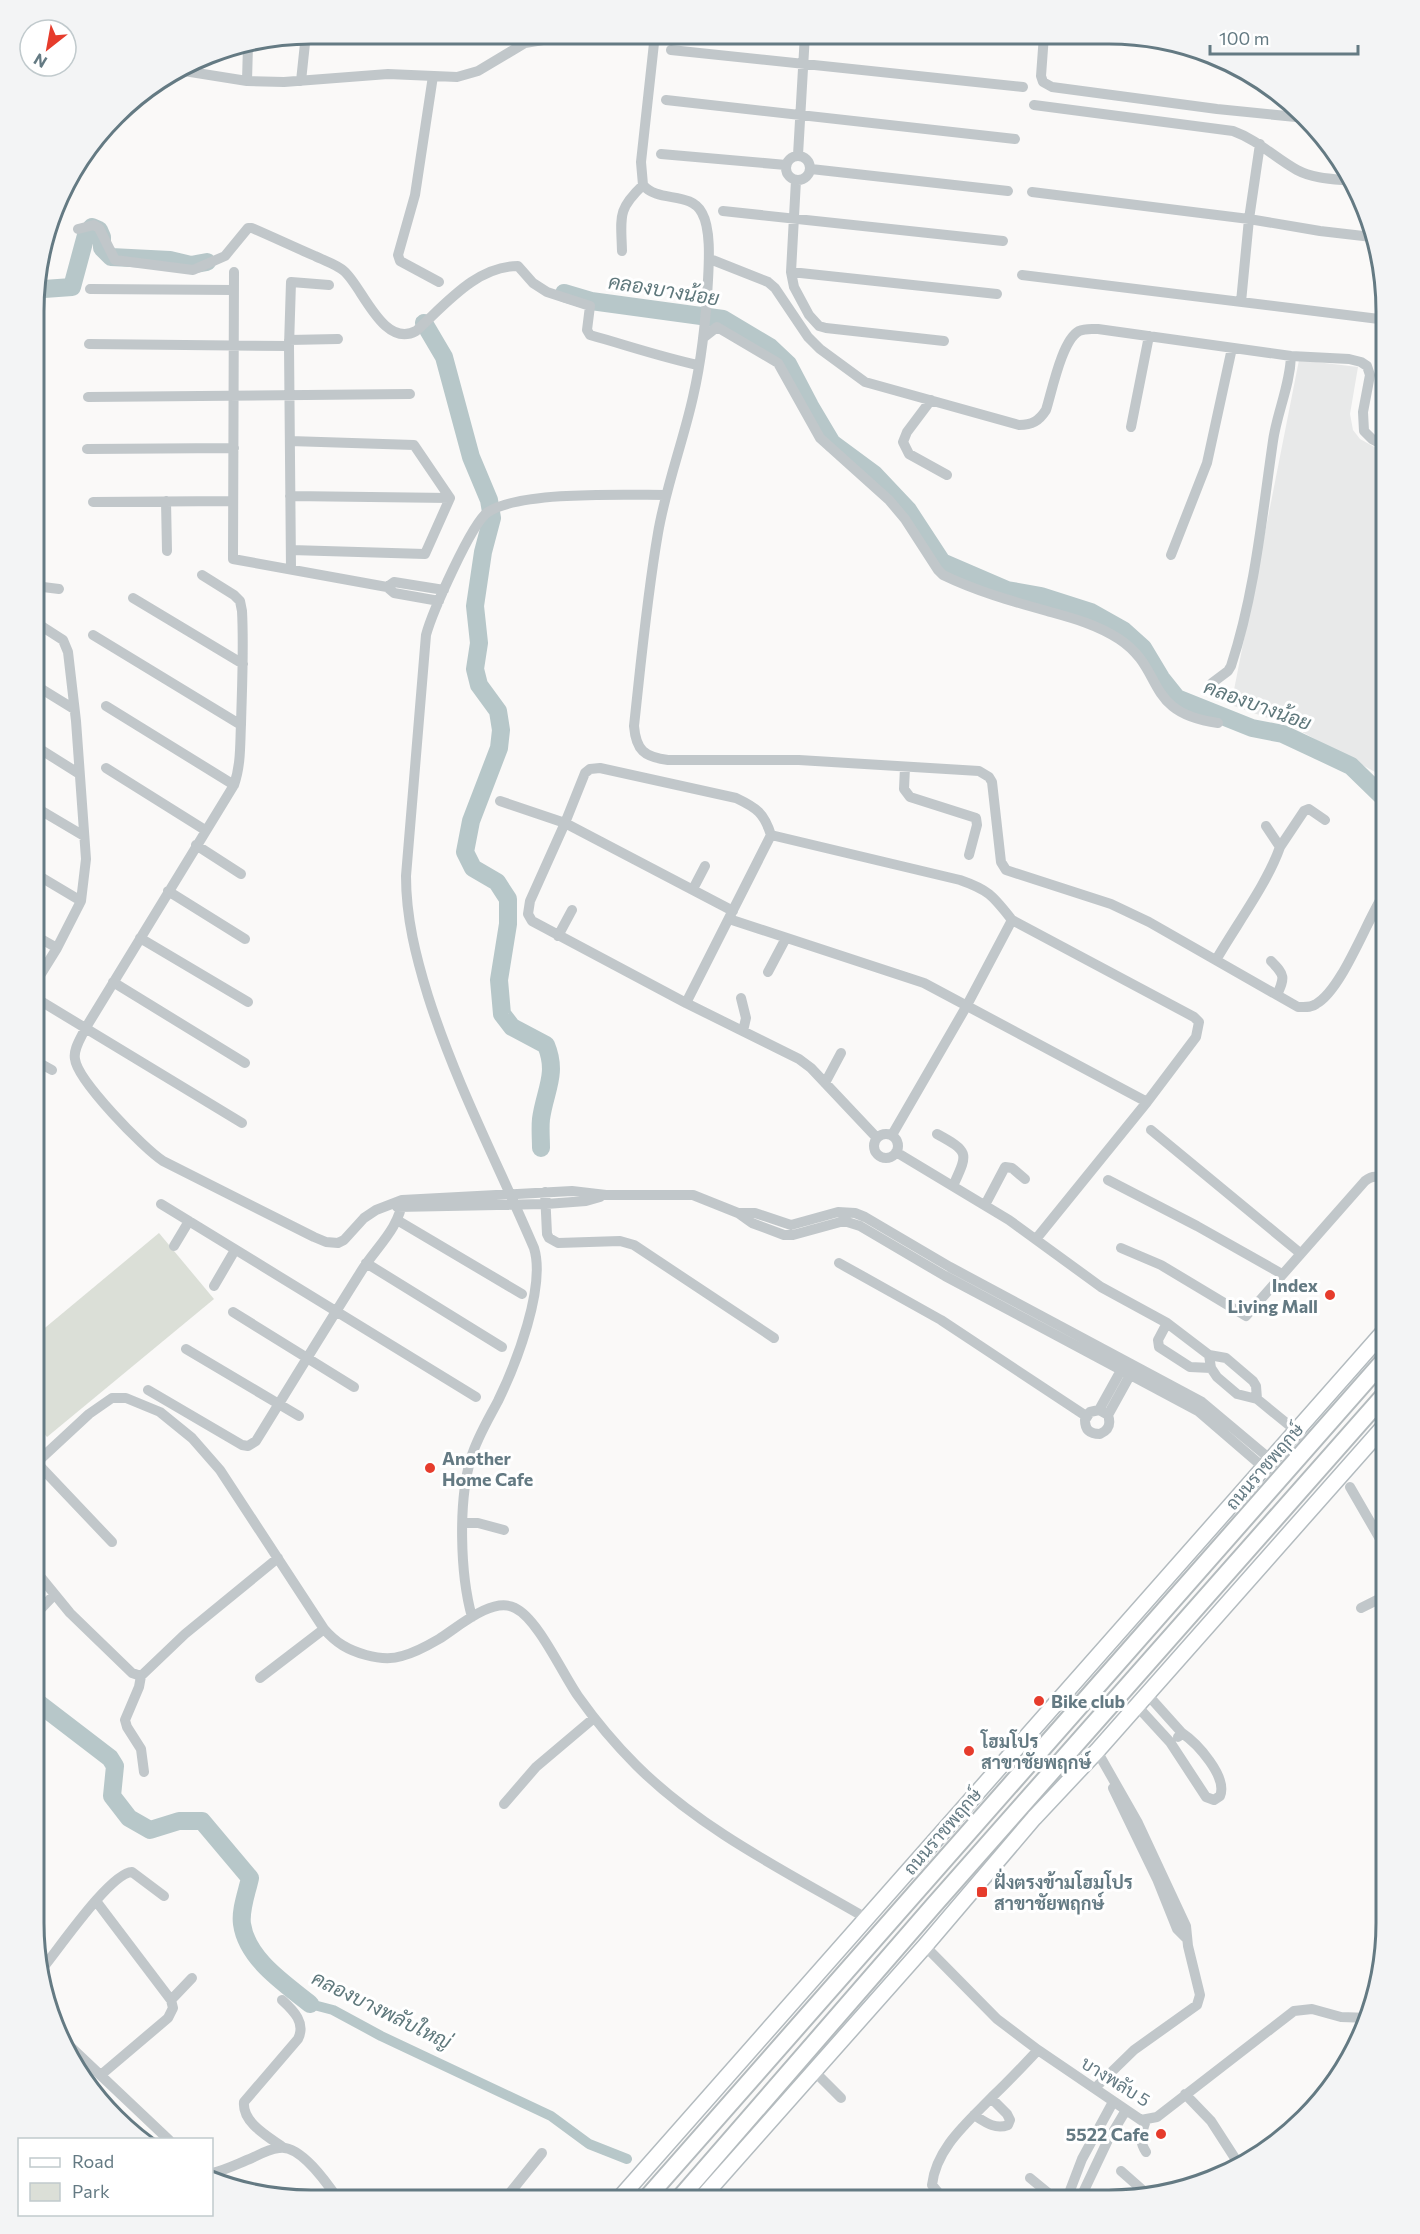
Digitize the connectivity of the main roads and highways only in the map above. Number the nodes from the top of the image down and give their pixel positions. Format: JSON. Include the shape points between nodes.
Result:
{"nodes":[{"id":1,"x":1376,"y":1340,"type":"edge"},
{"id":2,"x":1376,"y":1369,"type":"edge"},
{"id":3,"x":1376,"y":1404,"type":"edge"},
{"id":4,"x":1376,"y":1440,"type":"edge"},
{"id":5,"x":1034,"y":1818,"type":"junction"},
{"id":6,"x":934,"y":1905,"type":"junction"},
{"id":7,"x":686,"y":2125,"type":"junction"},
{"id":8,"x":719,"y":2154,"type":"junction"},
{"id":9,"x":627,"y":2190,"type":"edge"},
{"id":10,"x":649,"y":2190,"type":"edge"},
{"id":11,"x":652,"y":2190,"type":"edge"},
{"id":12,"x":687,"y":2190,"type":"edge"},
{"id":13,"x":699,"y":2190,"type":"edge"},
{"id":14,"x":708,"y":2190,"type":"edge"}],
"edges":[{"from":1,"to":7,"type":"main road","name":"ถนนราชพฤกษ์"},
{"from":2,"to":11,"type":"main road","name":"ถนนราชพฤกษ์"},
{"from":3,"to":6,"type":"main road"},
{"from":4,"to":5,"type":"main road"},
{"from":5,"to":6,"type":"main road","via":[[957,1893]]},
{"from":5,"to":14,"type":"main road"},
{"from":6,"to":8,"type":"main road"},
{"from":7,"to":9,"type":"main road","name":"ถนนราชพฤกษ์"},
{"from":7,"to":10,"type":"main road"},
{"from":8,"to":12,"type":"main road"},
{"from":8,"to":13,"type":"main road"}]}
